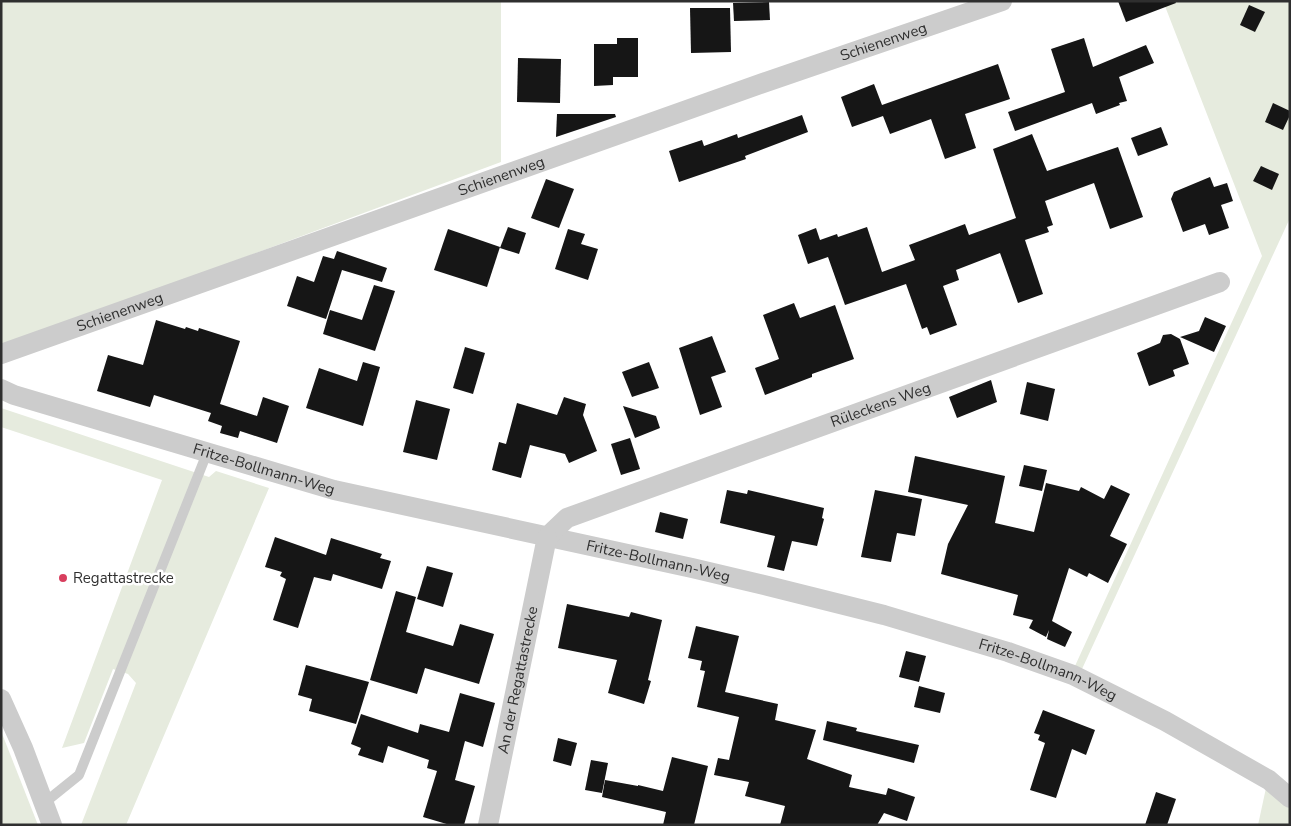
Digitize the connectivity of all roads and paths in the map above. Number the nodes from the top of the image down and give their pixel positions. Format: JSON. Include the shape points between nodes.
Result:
{"nodes":[{"id":1,"x":1002,"y":1,"type":"edge"},
{"id":2,"x":1220,"y":282,"type":"dead end"},
{"id":3,"x":1,"y":354,"type":"edge"},
{"id":4,"x":1,"y":389,"type":"edge"},
{"id":5,"x":207,"y":453,"type":"junction"},
{"id":6,"x":547,"y":537,"type":"junction"},
{"id":7,"x":1,"y":699,"type":"edge"},
{"id":8,"x":1290,"y":798,"type":"edge"},
{"id":9,"x":43,"y":804,"type":"junction"},
{"id":10,"x":52,"y":825,"type":"edge"},
{"id":11,"x":488,"y":825,"type":"edge"}],
"edges":[{"from":1,"to":3,"type":"street","name":"Schienenweg"},
{"from":2,"to":6,"type":"street","name":"Rüleckens Weg","via":[[568,518]]},
{"from":4,"to":5,"type":"street","name":"Fritze-Bollmann-Weg"},
{"from":5,"to":6,"type":"street","name":"Fritze-Bollmann-Weg","via":[[334,490]]},
{"from":5,"to":9,"type":"lane","via":[[79,774]]},
{"from":6,"to":8,"type":"street","name":"Fritze-Bollmann-Weg","via":[[847,606],[1017,655],[1073,675],[1165,721],[1269,780]]},
{"from":6,"to":11,"type":"street","name":"An der Regattastrecke"},
{"from":7,"to":9,"type":"street"},
{"from":9,"to":10,"type":"street"}]}
